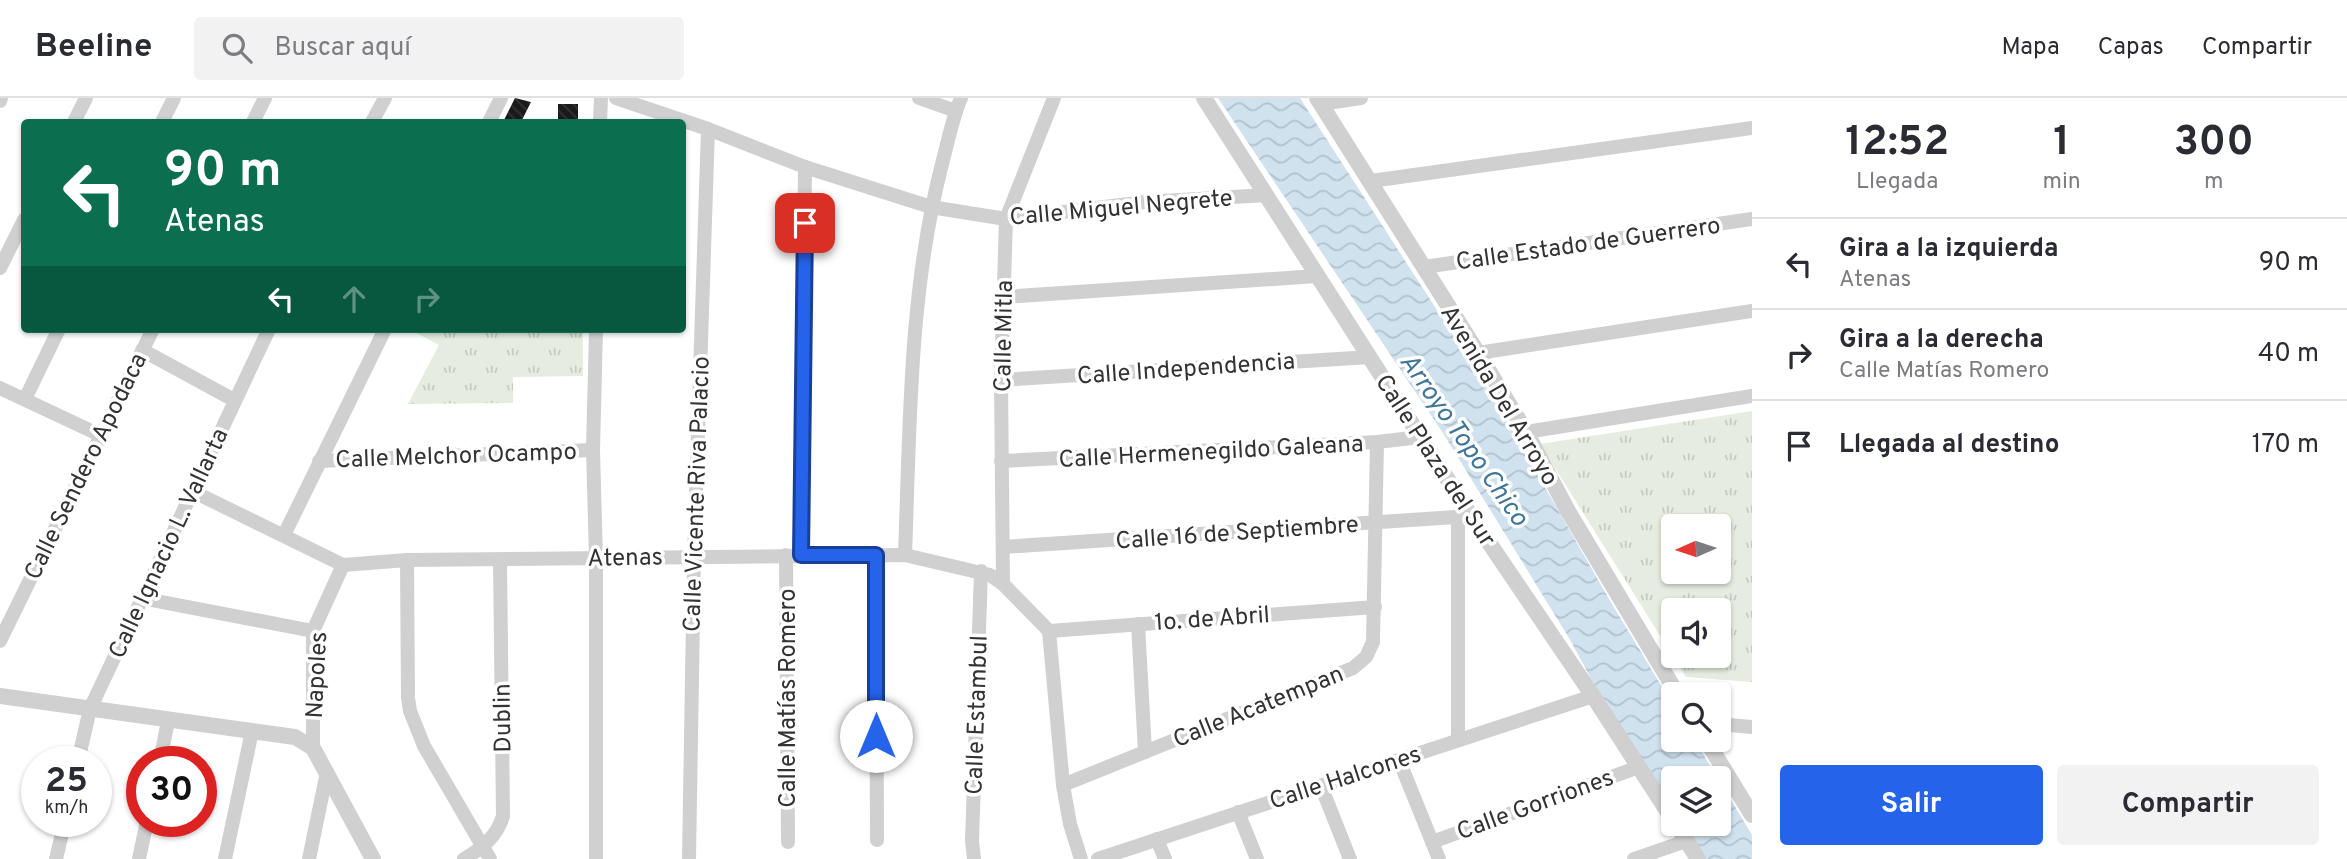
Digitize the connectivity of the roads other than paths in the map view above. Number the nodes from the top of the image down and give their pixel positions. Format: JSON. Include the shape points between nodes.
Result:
{"nodes":[{"id":1,"x":86,"y":98,"type":"edge"},
{"id":2,"x":174,"y":98,"type":"edge"},
{"id":3,"x":265,"y":98,"type":"edge"},
{"id":4,"x":385,"y":98,"type":"edge"},
{"id":5,"x":501,"y":98,"type":"edge"},
{"id":6,"x":601,"y":98,"type":"edge"},
{"id":7,"x":616,"y":98,"type":"edge"},
{"id":8,"x":919,"y":98,"type":"edge"},
{"id":9,"x":1054,"y":98,"type":"edge"},
{"id":10,"x":1204,"y":98,"type":"edge"},
{"id":11,"x":1361,"y":98,"type":"edge"},
{"id":12,"x":1342,"y":99,"type":"edge"},
{"id":13,"x":1319,"y":101,"type":"edge"},
{"id":14,"x":958,"y":104,"type":"edge"},
{"id":15,"x":76,"y":119,"type":"edge"},
{"id":16,"x":164,"y":119,"type":"edge"},
{"id":17,"x":254,"y":119,"type":"edge"},
{"id":18,"x":374,"y":119,"type":"edge"},
{"id":19,"x":490,"y":119,"type":"edge"},
{"id":20,"x":600,"y":119,"type":"edge"},
{"id":21,"x":678,"y":119,"type":"edge"},
{"id":22,"x":686,"y":122,"type":"edge"},
{"id":23,"x":1752,"y":128,"type":"edge"},
{"id":24,"x":708,"y":129,"type":"junction"},
{"id":25,"x":805,"y":167,"type":"junction"},
{"id":26,"x":1371,"y":181,"type":"junction"},
{"id":27,"x":1267,"y":195,"type":"junction"},
{"id":28,"x":931,"y":206,"type":"junction"},
{"id":29,"x":1006,"y":219,"type":"junction"},
{"id":30,"x":1752,"y":219,"type":"edge"},
{"id":31,"x":21,"y":226,"type":"edge"},
{"id":32,"x":1424,"y":267,"type":"junction"},
{"id":33,"x":0,"y":268,"type":"edge"},
{"id":34,"x":1317,"y":276,"type":"junction"},
{"id":35,"x":1003,"y":297,"type":"junction"},
{"id":36,"x":1752,"y":311,"type":"edge"},
{"id":37,"x":58,"y":333,"type":"edge"},
{"id":38,"x":151,"y":333,"type":"edge"},
{"id":39,"x":268,"y":333,"type":"edge"},
{"id":40,"x":383,"y":333,"type":"edge"},
{"id":41,"x":596,"y":333,"type":"edge"},
{"id":42,"x":142,"y":350,"type":"junction"},
{"id":43,"x":1478,"y":353,"type":"junction"},
{"id":44,"x":1370,"y":356,"type":"junction"},
{"id":45,"x":1002,"y":380,"type":"junction"},
{"id":46,"x":1,"y":391,"type":"edge"},
{"id":47,"x":1752,"y":396,"type":"edge"},
{"id":48,"x":24,"y":399,"type":"junction"},
{"id":49,"x":234,"y":400,"type":"junction"},
{"id":50,"x":1526,"y":432,"type":"junction"},
{"id":51,"x":100,"y":435,"type":"junction"},
{"id":52,"x":1420,"y":437,"type":"junction"},
{"id":53,"x":1377,"y":442,"type":"junction"},
{"id":54,"x":593,"y":450,"type":"junction"},
{"id":55,"x":319,"y":460,"type":"junction"},
{"id":56,"x":1001,"y":461,"type":"junction"},
{"id":57,"x":192,"y":491,"type":"junction"},
{"id":58,"x":1464,"y":517,"type":"junction"},
{"id":59,"x":1377,"y":523,"type":"junction"},
{"id":60,"x":284,"y":535,"type":"junction"},
{"id":61,"x":1003,"y":547,"type":"junction"},
{"id":62,"x":793,"y":555,"type":"junction"},
{"id":63,"x":876,"y":555,"type":"junction"},
{"id":64,"x":905,"y":555,"type":"junction"},
{"id":65,"x":694,"y":556,"type":"junction"},
{"id":66,"x":596,"y":558,"type":"junction"},
{"id":67,"x":500,"y":560,"type":"junction"},
{"id":68,"x":407,"y":561,"type":"junction"},
{"id":69,"x":343,"y":565,"type":"junction"},
{"id":70,"x":981,"y":571,"type":"junction"},
{"id":71,"x":1003,"y":584,"type":"junction"},
{"id":72,"x":141,"y":598,"type":"junction"},
{"id":73,"x":1375,"y":607,"type":"junction"},
{"id":74,"x":1138,"y":624,"type":"junction"},
{"id":75,"x":313,"y":631,"type":"junction"},
{"id":76,"x":1049,"y":631,"type":"junction"},
{"id":77,"x":0,"y":641,"type":"edge"},
{"id":78,"x":1670,"y":682,"type":"edge"},
{"id":79,"x":1593,"y":696,"type":"junction"},
{"id":80,"x":1,"y":700,"type":"edge"},
{"id":81,"x":90,"y":709,"type":"junction"},
{"id":82,"x":168,"y":720,"type":"junction"},
{"id":83,"x":1731,"y":725,"type":"edge"},
{"id":84,"x":1752,"y":727,"type":"edge"},
{"id":85,"x":252,"y":731,"type":"junction"},
{"id":86,"x":1458,"y":740,"type":"junction"},
{"id":87,"x":81,"y":746,"type":"edge"},
{"id":88,"x":163,"y":746,"type":"edge"},
{"id":89,"x":313,"y":748,"type":"junction"},
{"id":90,"x":1145,"y":752,"type":"junction"},
{"id":91,"x":1713,"y":752,"type":"edge"},
{"id":92,"x":1399,"y":760,"type":"junction"},
{"id":93,"x":1639,"y":766,"type":"junction"},
{"id":94,"x":327,"y":772,"type":"junction"},
{"id":95,"x":1063,"y":785,"type":"junction"},
{"id":96,"x":1321,"y":786,"type":"junction"},
{"id":97,"x":1661,"y":801,"type":"edge"},
{"id":98,"x":1238,"y":812,"type":"junction"},
{"id":99,"x":1752,"y":814,"type":"edge"},
{"id":100,"x":1683,"y":836,"type":"edge"},
{"id":101,"x":61,"y":837,"type":"edge"},
{"id":102,"x":144,"y":837,"type":"edge"},
{"id":103,"x":1157,"y":839,"type":"junction"},
{"id":104,"x":877,"y":840,"type":"dead end"},
{"id":105,"x":1686,"y":841,"type":"junction"},
{"id":106,"x":789,"y":842,"type":"dead end"},
{"id":107,"x":1432,"y":842,"type":"junction"},
{"id":108,"x":486,"y":854,"type":"edge"},
{"id":109,"x":56,"y":859,"type":"edge"},
{"id":110,"x":139,"y":859,"type":"edge"},
{"id":111,"x":225,"y":859,"type":"edge"},
{"id":112,"x":309,"y":859,"type":"edge"},
{"id":113,"x":373,"y":859,"type":"edge"},
{"id":114,"x":464,"y":859,"type":"edge"},
{"id":115,"x":596,"y":859,"type":"edge"},
{"id":116,"x":689,"y":859,"type":"edge"},
{"id":117,"x":974,"y":859,"type":"edge"},
{"id":118,"x":1081,"y":859,"type":"edge"},
{"id":119,"x":1097,"y":859,"type":"edge"},
{"id":120,"x":1165,"y":859,"type":"edge"},
{"id":121,"x":1257,"y":859,"type":"edge"},
{"id":122,"x":1350,"y":859,"type":"edge"},
{"id":123,"x":1439,"y":859,"type":"edge"},
{"id":124,"x":1634,"y":859,"type":"edge"},
{"id":125,"x":1698,"y":859,"type":"edge"}],
"edges":[{"from":1,"to":15,"type":"street"},
{"from":2,"to":16,"type":"street"},
{"from":3,"to":17,"type":"street"},
{"from":4,"to":18,"type":"street"},
{"from":5,"to":19,"type":"street"},
{"from":6,"to":20,"type":"street"},
{"from":7,"to":21,"type":"street","name":"Calle Miguel Negrete"},
{"from":8,"to":14,"type":"street"},
{"from":9,"to":29,"type":"street","name":"Calle Mitla"},
{"from":10,"to":27,"type":"street","name":"Calle Plaza del Sur"},
{"from":11,"to":12,"type":"street"},
{"from":12,"to":13,"type":"street"},
{"from":13,"to":26,"type":"street","name":"Avenida Del Arroyo"},
{"from":14,"to":28,"type":"street"},
{"from":22,"to":24,"type":"street","name":"Calle Miguel Negrete"},
{"from":23,"to":26,"type":"street"},
{"from":24,"to":25,"type":"street","name":"Calle Miguel Negrete"},
{"from":24,"to":65,"type":"street","name":"Calle Vicente Riva Palacio"},
{"from":25,"to":28,"type":"street","name":"Calle Miguel Negrete"},
{"from":25,"to":62,"type":"street","name":"Calle Matías Romero"},
{"from":26,"to":32,"type":"street","name":"Avenida Del Arroyo"},
{"from":27,"to":29,"type":"street","name":"Calle Miguel Negrete","via":[[1145,202]]},
{"from":27,"to":34,"type":"street","name":"Calle Plaza del Sur"},
{"from":28,"to":29,"type":"street","name":"Calle Miguel Negrete"},
{"from":28,"to":64,"type":"street","via":[[915,310]]},
{"from":29,"to":35,"type":"street","name":"Calle Mitla"},
{"from":30,"to":32,"type":"street","name":"Calle Estado de Guerrero"},
{"from":31,"to":33,"type":"street"},
{"from":32,"to":43,"type":"street","name":"Avenida Del Arroyo"},
{"from":34,"to":35,"type":"street"},
{"from":34,"to":44,"type":"street","name":"Calle Plaza del Sur"},
{"from":35,"to":45,"type":"street","name":"Calle Mitla"},
{"from":36,"to":43,"type":"street"},
{"from":37,"to":48,"type":"street"},
{"from":38,"to":42,"type":"street","name":"Calle Sendero Apodaca"},
{"from":39,"to":49,"type":"street","name":"Calle Ignacio L. Vallarta"},
{"from":40,"to":55,"type":"street"},
{"from":41,"to":54,"type":"street"},
{"from":42,"to":49,"type":"street"},
{"from":42,"to":51,"type":"street","name":"Calle Sendero Apodaca"},
{"from":43,"to":50,"type":"street","name":"Avenida Del Arroyo"},
{"from":44,"to":45,"type":"street","name":"Calle Independencia"},
{"from":44,"to":52,"type":"street","name":"Calle Plaza del Sur"},
{"from":45,"to":56,"type":"street","name":"Calle Mitla"},
{"from":46,"to":48,"type":"street"},
{"from":47,"to":50,"type":"street"},
{"from":48,"to":51,"type":"street"},
{"from":49,"to":57,"type":"street","name":"Calle Ignacio L. Vallarta"},
{"from":50,"to":78,"type":"street","name":"Avenida Del Arroyo"},
{"from":51,"to":77,"type":"street","name":"Calle Sendero Apodaca"},
{"from":52,"to":53,"type":"street","name":"Calle Hermenegildo Galeana"},
{"from":52,"to":58,"type":"street","name":"Calle Plaza del Sur"},
{"from":53,"to":56,"type":"street","name":"Calle Hermenegildo Galeana"},
{"from":53,"to":59,"type":"street","name":"Calle Acatempan"},
{"from":54,"to":55,"type":"street","name":"Calle Melchor Ocampo"},
{"from":54,"to":66,"type":"street"},
{"from":55,"to":60,"type":"street"},
{"from":56,"to":61,"type":"street","name":"Calle Mitla"},
{"from":57,"to":60,"type":"street"},
{"from":57,"to":72,"type":"street","name":"Calle Ignacio L. Vallarta"},
{"from":58,"to":59,"type":"street","name":"Calle 16 de Septiembre"},
{"from":58,"to":79,"type":"street","name":"Calle Plaza del Sur"},
{"from":58,"to":86,"type":"street"},
{"from":59,"to":61,"type":"street","name":"Calle 16 de Septiembre"},
{"from":59,"to":73,"type":"street","name":"Calle Acatempan"},
{"from":60,"to":69,"type":"street"},
{"from":61,"to":71,"type":"street","name":"Calle Mitla"},
{"from":62,"to":63,"type":"street","name":"Atenas"},
{"from":62,"to":65,"type":"street","name":"Atenas"},
{"from":62,"to":106,"type":"street","name":"Calle Matías Romero"},
{"from":63,"to":64,"type":"street","name":"Atenas"},
{"from":63,"to":104,"type":"street"},
{"from":64,"to":70,"type":"street","name":"Atenas"},
{"from":65,"to":66,"type":"street","name":"Atenas"},
{"from":65,"to":116,"type":"street","name":"Calle Vicente Riva Palacio"},
{"from":66,"to":67,"type":"street","name":"Atenas"},
{"from":66,"to":115,"type":"street"},
{"from":67,"to":68,"type":"street","name":"Atenas"},
{"from":67,"to":108,"type":"street","name":"Dublin","via":[[504,806],[501,824]]},
{"from":68,"to":69,"type":"street","name":"Atenas"},
{"from":68,"to":108,"type":"street","via":[[410,711],[424,746]]},
{"from":69,"to":75,"type":"street","name":"Napoles"},
{"from":70,"to":71,"type":"street","name":"Atenas"},
{"from":70,"to":117,"type":"street","name":"Calle Estambul"},
{"from":71,"to":76,"type":"street","name":"Atenas"},
{"from":72,"to":75,"type":"street"},
{"from":72,"to":81,"type":"street","name":"Calle Ignacio L. Vallarta"},
{"from":73,"to":74,"type":"street","name":"1o. de Abril"},
{"from":73,"to":90,"type":"street","name":"Calle Acatempan","via":[[1370,651],[1353,668]]},
{"from":74,"to":76,"type":"street","name":"1o. de Abril"},
{"from":74,"to":90,"type":"street"},
{"from":75,"to":89,"type":"street","name":"Napoles"},
{"from":76,"to":95,"type":"street"},
{"from":79,"to":86,"type":"street","name":"Calle Halcones"},
{"from":79,"to":93,"type":"street","name":"Calle Plaza del Sur"},
{"from":80,"to":81,"type":"street"},
{"from":81,"to":82,"type":"street"},
{"from":81,"to":87,"type":"street","name":"Calle Ignacio L. Vallarta"},
{"from":82,"to":85,"type":"street"},
{"from":82,"to":88,"type":"street"},
{"from":83,"to":84,"type":"street"},
{"from":85,"to":89,"type":"street","via":[[295,737]]},
{"from":85,"to":111,"type":"street"},
{"from":86,"to":92,"type":"street","name":"Calle Halcones"},
{"from":89,"to":94,"type":"street"},
{"from":90,"to":95,"type":"street","name":"Calle Acatempan"},
{"from":91,"to":99,"type":"street"},
{"from":92,"to":96,"type":"street","name":"Calle Halcones"},
{"from":92,"to":107,"type":"street"},
{"from":93,"to":97,"type":"street","name":"Calle Plaza del Sur"},
{"from":93,"to":107,"type":"street","name":"Calle Gorriones"},
{"from":94,"to":112,"type":"street"},
{"from":94,"to":113,"type":"street"},
{"from":95,"to":118,"type":"street"},
{"from":96,"to":98,"type":"street","name":"Calle Halcones"},
{"from":96,"to":122,"type":"street"},
{"from":98,"to":103,"type":"street","name":"Calle Halcones"},
{"from":98,"to":121,"type":"street"},
{"from":100,"to":105,"type":"street","name":"Calle Plaza del Sur"},
{"from":101,"to":109,"type":"street"},
{"from":102,"to":110,"type":"street"},
{"from":103,"to":119,"type":"street","name":"Calle Halcones"},
{"from":103,"to":120,"type":"street"},
{"from":105,"to":124,"type":"street"},
{"from":105,"to":125,"type":"street","name":"Calle Plaza del Sur"},
{"from":107,"to":123,"type":"street"},
{"from":108,"to":114,"type":"street","name":"Dublin"}]}
